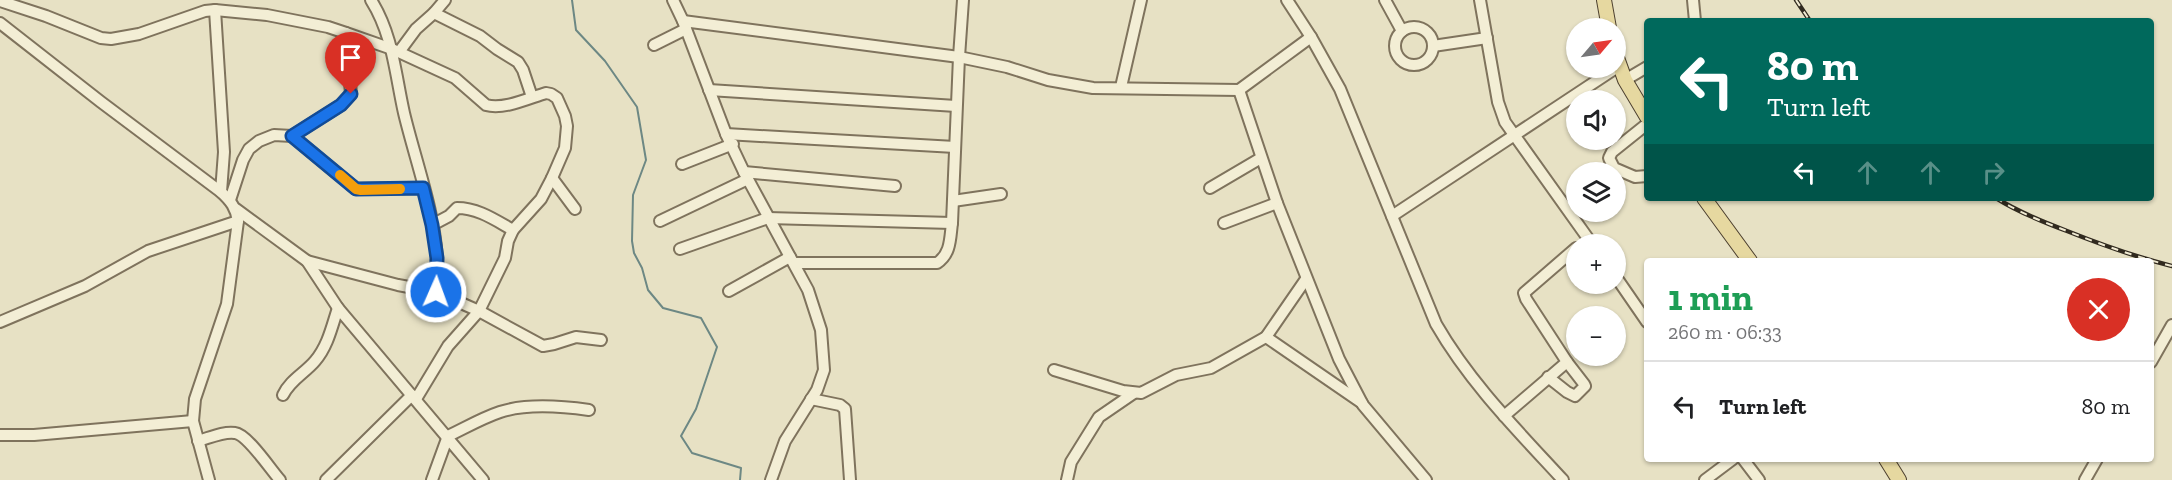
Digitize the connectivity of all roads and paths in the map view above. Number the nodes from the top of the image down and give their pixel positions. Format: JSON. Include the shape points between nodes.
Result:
{"nodes":[{"id":1,"x":371,"y":0,"type":"edge"},
{"id":2,"x":445,"y":0,"type":"edge"},
{"id":3,"x":672,"y":0,"type":"edge"},
{"id":4,"x":963,"y":0,"type":"edge"},
{"id":5,"x":1141,"y":0,"type":"edge"},
{"id":6,"x":1287,"y":0,"type":"edge"},
{"id":7,"x":1385,"y":0,"type":"edge"},
{"id":8,"x":1480,"y":0,"type":"edge"},
{"id":9,"x":1604,"y":0,"type":"edge"},
{"id":10,"x":1694,"y":0,"type":"edge"},
{"id":11,"x":0,"y":1,"type":"edge"},
{"id":12,"x":208,"y":7,"type":"edge"},
{"id":13,"x":434,"y":13,"type":"junction"},
{"id":14,"x":1607,"y":18,"type":"edge"},
{"id":15,"x":1695,"y":18,"type":"edge"},
{"id":16,"x":0,"y":23,"type":"edge"},
{"id":17,"x":684,"y":25,"type":"junction"},
{"id":18,"x":1402,"y":31,"type":"junction"},
{"id":19,"x":346,"y":33,"type":"junction"},
{"id":20,"x":1311,"y":37,"type":"junction"},
{"id":21,"x":1487,"y":38,"type":"junction"},
{"id":22,"x":654,"y":45,"type":"dead end"},
{"id":23,"x":1433,"y":46,"type":"junction"},
{"id":24,"x":396,"y":50,"type":"junction"},
{"id":25,"x":958,"y":57,"type":"junction"},
{"id":26,"x":1644,"y":69,"type":"edge"},
{"id":27,"x":1593,"y":78,"type":"edge"},
{"id":28,"x":1625,"y":80,"type":"joint"},
{"id":29,"x":1121,"y":87,"type":"junction"},
{"id":30,"x":709,"y":90,"type":"junction"},
{"id":31,"x":1239,"y":90,"type":"junction"},
{"id":32,"x":532,"y":97,"type":"junction"},
{"id":33,"x":956,"y":106,"type":"junction"},
{"id":34,"x":1644,"y":112,"type":"edge"},
{"id":35,"x":1644,"y":126,"type":"edge"},
{"id":36,"x":726,"y":134,"type":"junction"},
{"id":37,"x":1514,"y":135,"type":"junction"},
{"id":38,"x":292,"y":136,"type":"junction"},
{"id":39,"x":733,"y":144,"type":"junction"},
{"id":40,"x":955,"y":147,"type":"junction"},
{"id":41,"x":1261,"y":158,"type":"junction"},
{"id":42,"x":682,"y":164,"type":"dead end"},
{"id":43,"x":746,"y":175,"type":"junction"},
{"id":44,"x":1644,"y":176,"type":"edge"},
{"id":45,"x":552,"y":178,"type":"junction"},
{"id":46,"x":895,"y":186,"type":"dead end"},
{"id":47,"x":423,"y":188,"type":"junction"},
{"id":48,"x":1210,"y":188,"type":"dead end"},
{"id":49,"x":221,"y":192,"type":"junction"},
{"id":50,"x":1001,"y":194,"type":"dead end"},
{"id":51,"x":953,"y":201,"type":"junction"},
{"id":52,"x":1706,"y":201,"type":"edge"},
{"id":53,"x":1277,"y":203,"type":"junction"},
{"id":54,"x":575,"y":209,"type":"dead end"},
{"id":55,"x":235,"y":210,"type":"junction"},
{"id":56,"x":1392,"y":216,"type":"junction"},
{"id":57,"x":768,"y":218,"type":"junction"},
{"id":58,"x":660,"y":221,"type":"dead end"},
{"id":59,"x":952,"y":223,"type":"junction"},
{"id":60,"x":1224,"y":223,"type":"dead end"},
{"id":61,"x":432,"y":225,"type":"junction"},
{"id":62,"x":513,"y":230,"type":"junction"},
{"id":63,"x":1582,"y":234,"type":"edge"},
{"id":64,"x":680,"y":249,"type":"dead end"},
{"id":65,"x":1566,"y":257,"type":"edge"},
{"id":66,"x":1748,"y":258,"type":"edge"},
{"id":67,"x":792,"y":260,"type":"junction"},
{"id":68,"x":307,"y":261,"type":"junction"},
{"id":69,"x":1306,"y":279,"type":"junction"},
{"id":70,"x":729,"y":291,"type":"dead end"},
{"id":71,"x":436,"y":292,"type":"junction"},
{"id":72,"x":1626,"y":292,"type":"edge"},
{"id":73,"x":338,"y":308,"type":"junction"},
{"id":74,"x":479,"y":311,"type":"junction"},
{"id":75,"x":1644,"y":318,"type":"edge"},
{"id":76,"x":0,"y":322,"type":"edge"},
{"id":77,"x":2172,"y":325,"type":"edge"},
{"id":78,"x":1266,"y":337,"type":"junction"},
{"id":79,"x":601,"y":340,"type":"dead end"},
{"id":80,"x":2154,"y":357,"type":"edge"},
{"id":81,"x":1566,"y":360,"type":"edge"},
{"id":82,"x":1566,"y":363,"type":"edge"},
{"id":83,"x":1570,"y":366,"type":"edge"},
{"id":84,"x":1054,"y":370,"type":"dead end"},
{"id":85,"x":1548,"y":377,"type":"junction"},
{"id":86,"x":1134,"y":393,"type":"junction"},
{"id":87,"x":283,"y":395,"type":"dead end"},
{"id":88,"x":414,"y":397,"type":"junction"},
{"id":89,"x":811,"y":399,"type":"junction"},
{"id":90,"x":1363,"y":405,"type":"junction"},
{"id":91,"x":589,"y":410,"type":"dead end"},
{"id":92,"x":1504,"y":416,"type":"junction"},
{"id":93,"x":193,"y":421,"type":"junction"},
{"id":94,"x":0,"y":435,"type":"edge"},
{"id":95,"x":448,"y":436,"type":"junction"},
{"id":96,"x":198,"y":441,"type":"junction"},
{"id":97,"x":1729,"y":462,"type":"edge"},
{"id":98,"x":1745,"y":462,"type":"edge"},
{"id":99,"x":1888,"y":462,"type":"edge"},
{"id":100,"x":2095,"y":462,"type":"edge"},
{"id":101,"x":1709,"y":479,"type":"edge"},
{"id":102,"x":209,"y":480,"type":"edge"},
{"id":103,"x":280,"y":480,"type":"edge"},
{"id":104,"x":326,"y":480,"type":"edge"},
{"id":105,"x":432,"y":480,"type":"edge"},
{"id":106,"x":483,"y":480,"type":"edge"},
{"id":107,"x":771,"y":480,"type":"edge"},
{"id":108,"x":850,"y":480,"type":"edge"},
{"id":109,"x":1067,"y":480,"type":"edge"},
{"id":110,"x":1426,"y":480,"type":"edge"},
{"id":111,"x":1563,"y":480,"type":"edge"},
{"id":112,"x":1759,"y":480,"type":"edge"},
{"id":113,"x":1899,"y":480,"type":"edge"},
{"id":114,"x":2085,"y":480,"type":"edge"}],
"edges":[{"from":1,"to":24,"type":"street"},
{"from":2,"to":13,"type":"street"},
{"from":3,"to":17,"type":"street"},
{"from":4,"to":25,"type":"street"},
{"from":5,"to":29,"type":"street"},
{"from":6,"to":20,"type":"street"},
{"from":7,"to":18,"type":"street"},
{"from":8,"to":21,"type":"street"},
{"from":9,"to":14,"type":"main road"},
{"from":10,"to":15,"type":"street"},
{"from":11,"to":12,"type":"street","via":[[111,39],[139,34]]},
{"from":12,"to":19,"type":"street","via":[[267,15]]},
{"from":12,"to":49,"type":"street","via":[[224,152]]},
{"from":13,"to":24,"type":"street"},
{"from":13,"to":32,"type":"street","via":[[480,36],[518,62]]},
{"from":16,"to":49,"type":"street"},
{"from":17,"to":22,"type":"street"},
{"from":17,"to":25,"type":"street"},
{"from":17,"to":30,"type":"street"},
{"from":18,"to":23,"type":"street","via":[[1418,27],[1430,36]]},
{"from":18,"to":23,"type":"street","via":[[1395,48],[1403,62],[1425,62]]},
{"from":19,"to":24,"type":"street"},
{"from":19,"to":38,"type":"street","via":[[351,94],[341,105]]},
{"from":20,"to":31,"type":"street"},
{"from":20,"to":56,"type":"street","via":[[1340,89]]},
{"from":21,"to":23,"type":"street"},
{"from":21,"to":37,"type":"street","via":[[1498,102],[1504,122]]},
{"from":24,"to":32,"type":"street","via":[[455,78],[486,105]]},
{"from":24,"to":47,"type":"street","via":[[404,112]]},
{"from":25,"to":29,"type":"street","via":[[1048,80],[1093,88]]},
{"from":25,"to":33,"type":"street"},
{"from":26,"to":28,"type":"street"},
{"from":27,"to":37,"type":"street"},
{"from":28,"to":34,"type":"main road"},
{"from":29,"to":31,"type":"street"},
{"from":30,"to":33,"type":"street"},
{"from":30,"to":36,"type":"street"},
{"from":31,"to":41,"type":"street"},
{"from":32,"to":45,"type":"street","via":[[551,94],[565,116],[564,148]]},
{"from":33,"to":40,"type":"street"},
{"from":35,"to":44,"type":"street","via":[[1609,158],[1614,168],[1635,177]]},
{"from":36,"to":39,"type":"street"},
{"from":36,"to":40,"type":"street"},
{"from":37,"to":56,"type":"street"},
{"from":37,"to":63,"type":"street"},
{"from":38,"to":47,"type":"street","via":[[356,189]]},
{"from":38,"to":55,"type":"street","via":[[273,135],[249,148],[243,160]]},
{"from":39,"to":42,"type":"street"},
{"from":39,"to":43,"type":"street"},
{"from":40,"to":51,"type":"street"},
{"from":41,"to":48,"type":"street"},
{"from":41,"to":53,"type":"street"},
{"from":43,"to":46,"type":"street"},
{"from":43,"to":57,"type":"street"},
{"from":43,"to":58,"type":"street"},
{"from":45,"to":54,"type":"street"},
{"from":45,"to":62,"type":"street","via":[[541,200]]},
{"from":47,"to":61,"type":"street"},
{"from":49,"to":55,"type":"street"},
{"from":50,"to":51,"type":"street"},
{"from":51,"to":59,"type":"street"},
{"from":52,"to":66,"type":"main road"},
{"from":53,"to":60,"type":"street"},
{"from":53,"to":69,"type":"street"},
{"from":55,"to":68,"type":"street"},
{"from":55,"to":76,"type":"street","via":[[85,286]]},
{"from":55,"to":93,"type":"street","via":[[227,304],[195,399]]},
{"from":56,"to":92,"type":"street","via":[[1436,324],[1461,364]]},
{"from":57,"to":59,"type":"street"},
{"from":57,"to":64,"type":"street"},
{"from":57,"to":67,"type":"street"},
{"from":59,"to":67,"type":"street","via":[[948,250],[937,263]]},
{"from":61,"to":62,"type":"street","via":[[457,208],[472,208]]},
{"from":61,"to":71,"type":"street","via":[[437,258]]},
{"from":62,"to":74,"type":"street","via":[[506,256]]},
{"from":65,"to":81,"type":"street","via":[[1524,293]]},
{"from":67,"to":70,"type":"street"},
{"from":67,"to":89,"type":"street","via":[[816,309],[824,349],[824,370]]},
{"from":68,"to":71,"type":"street"},
{"from":68,"to":73,"type":"street"},
{"from":69,"to":78,"type":"street"},
{"from":69,"to":90,"type":"street"},
{"from":71,"to":74,"type":"street"},
{"from":72,"to":75,"type":"street"},
{"from":73,"to":87,"type":"street","via":[[322,352]]},
{"from":73,"to":88,"type":"street"},
{"from":74,"to":79,"type":"street","via":[[543,346],[576,337]]},
{"from":74,"to":88,"type":"street","via":[[448,346]]},
{"from":77,"to":80,"type":"street"},
{"from":78,"to":86,"type":"street","via":[[1211,368],[1176,375]]},
{"from":78,"to":90,"type":"street"},
{"from":82,"to":85,"type":"street"},
{"from":83,"to":85,"type":"street","via":[[1585,386],[1575,396]]},
{"from":84,"to":86,"type":"street"},
{"from":85,"to":92,"type":"street"},
{"from":86,"to":109,"type":"street","via":[[1099,417],[1071,462]]},
{"from":88,"to":95,"type":"street"},
{"from":88,"to":104,"type":"street"},
{"from":89,"to":107,"type":"street","via":[[785,441]]},
{"from":89,"to":108,"type":"street","via":[[845,409]]},
{"from":90,"to":110,"type":"street"},
{"from":91,"to":95,"type":"street","via":[[517,408]]},
{"from":92,"to":111,"type":"street"},
{"from":93,"to":94,"type":"street"},
{"from":93,"to":96,"type":"street"},
{"from":95,"to":105,"type":"street"},
{"from":95,"to":106,"type":"street"},
{"from":96,"to":102,"type":"street"},
{"from":96,"to":103,"type":"street","via":[[237,433],[246,438]]},
{"from":97,"to":101,"type":"street"},
{"from":98,"to":112,"type":"street"},
{"from":99,"to":113,"type":"main road"},
{"from":100,"to":114,"type":"street"}]}
